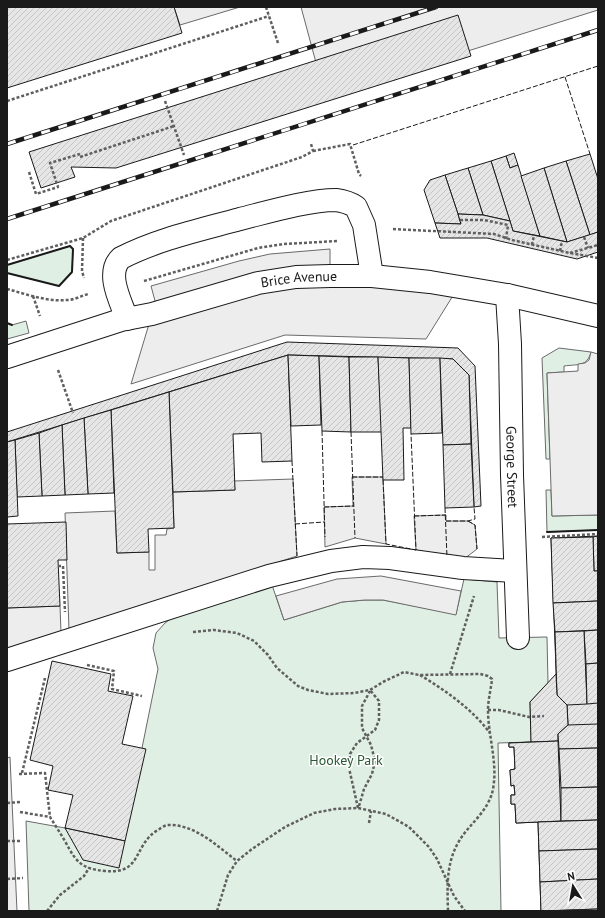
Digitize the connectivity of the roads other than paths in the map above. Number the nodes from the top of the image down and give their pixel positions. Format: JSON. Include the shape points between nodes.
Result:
{"nodes":[{"id":1,"x":372,"y":276,"type":"junction"},
{"id":2,"x":507,"y":295,"type":"junction"},
{"id":3,"x":598,"y":316,"type":"edge"},
{"id":4,"x":127,"y":319,"type":"junction"},
{"id":5,"x":7,"y":357,"type":"edge"},
{"id":6,"x":515,"y":571,"type":"junction"},
{"id":7,"x":518,"y":638,"type":"dead end"},
{"id":8,"x":7,"y":660,"type":"edge"}],
"edges":[{"from":1,"to":2,"type":"street","name":"Brice Avenue","via":[[445,284]]},
{"from":1,"to":4,"type":"street","name":"Brice Avenue","via":[[296,277],[258,283]]},
{"from":1,"to":4,"type":"street","via":[[364,225],[356,207],[338,200],[314,202],[209,227],[155,243],[121,258],[114,269]]},
{"from":2,"to":3,"type":"street","name":"Brice Avenue"},
{"from":2,"to":6,"type":"street","name":"George Street"},
{"from":4,"to":5,"type":"street","name":"Brice Avenue"},
{"from":6,"to":7,"type":"street","name":"George Street"},
{"from":6,"to":8,"type":"street","via":[[482,570],[390,558],[363,557],[331,561],[269,576]]}]}
